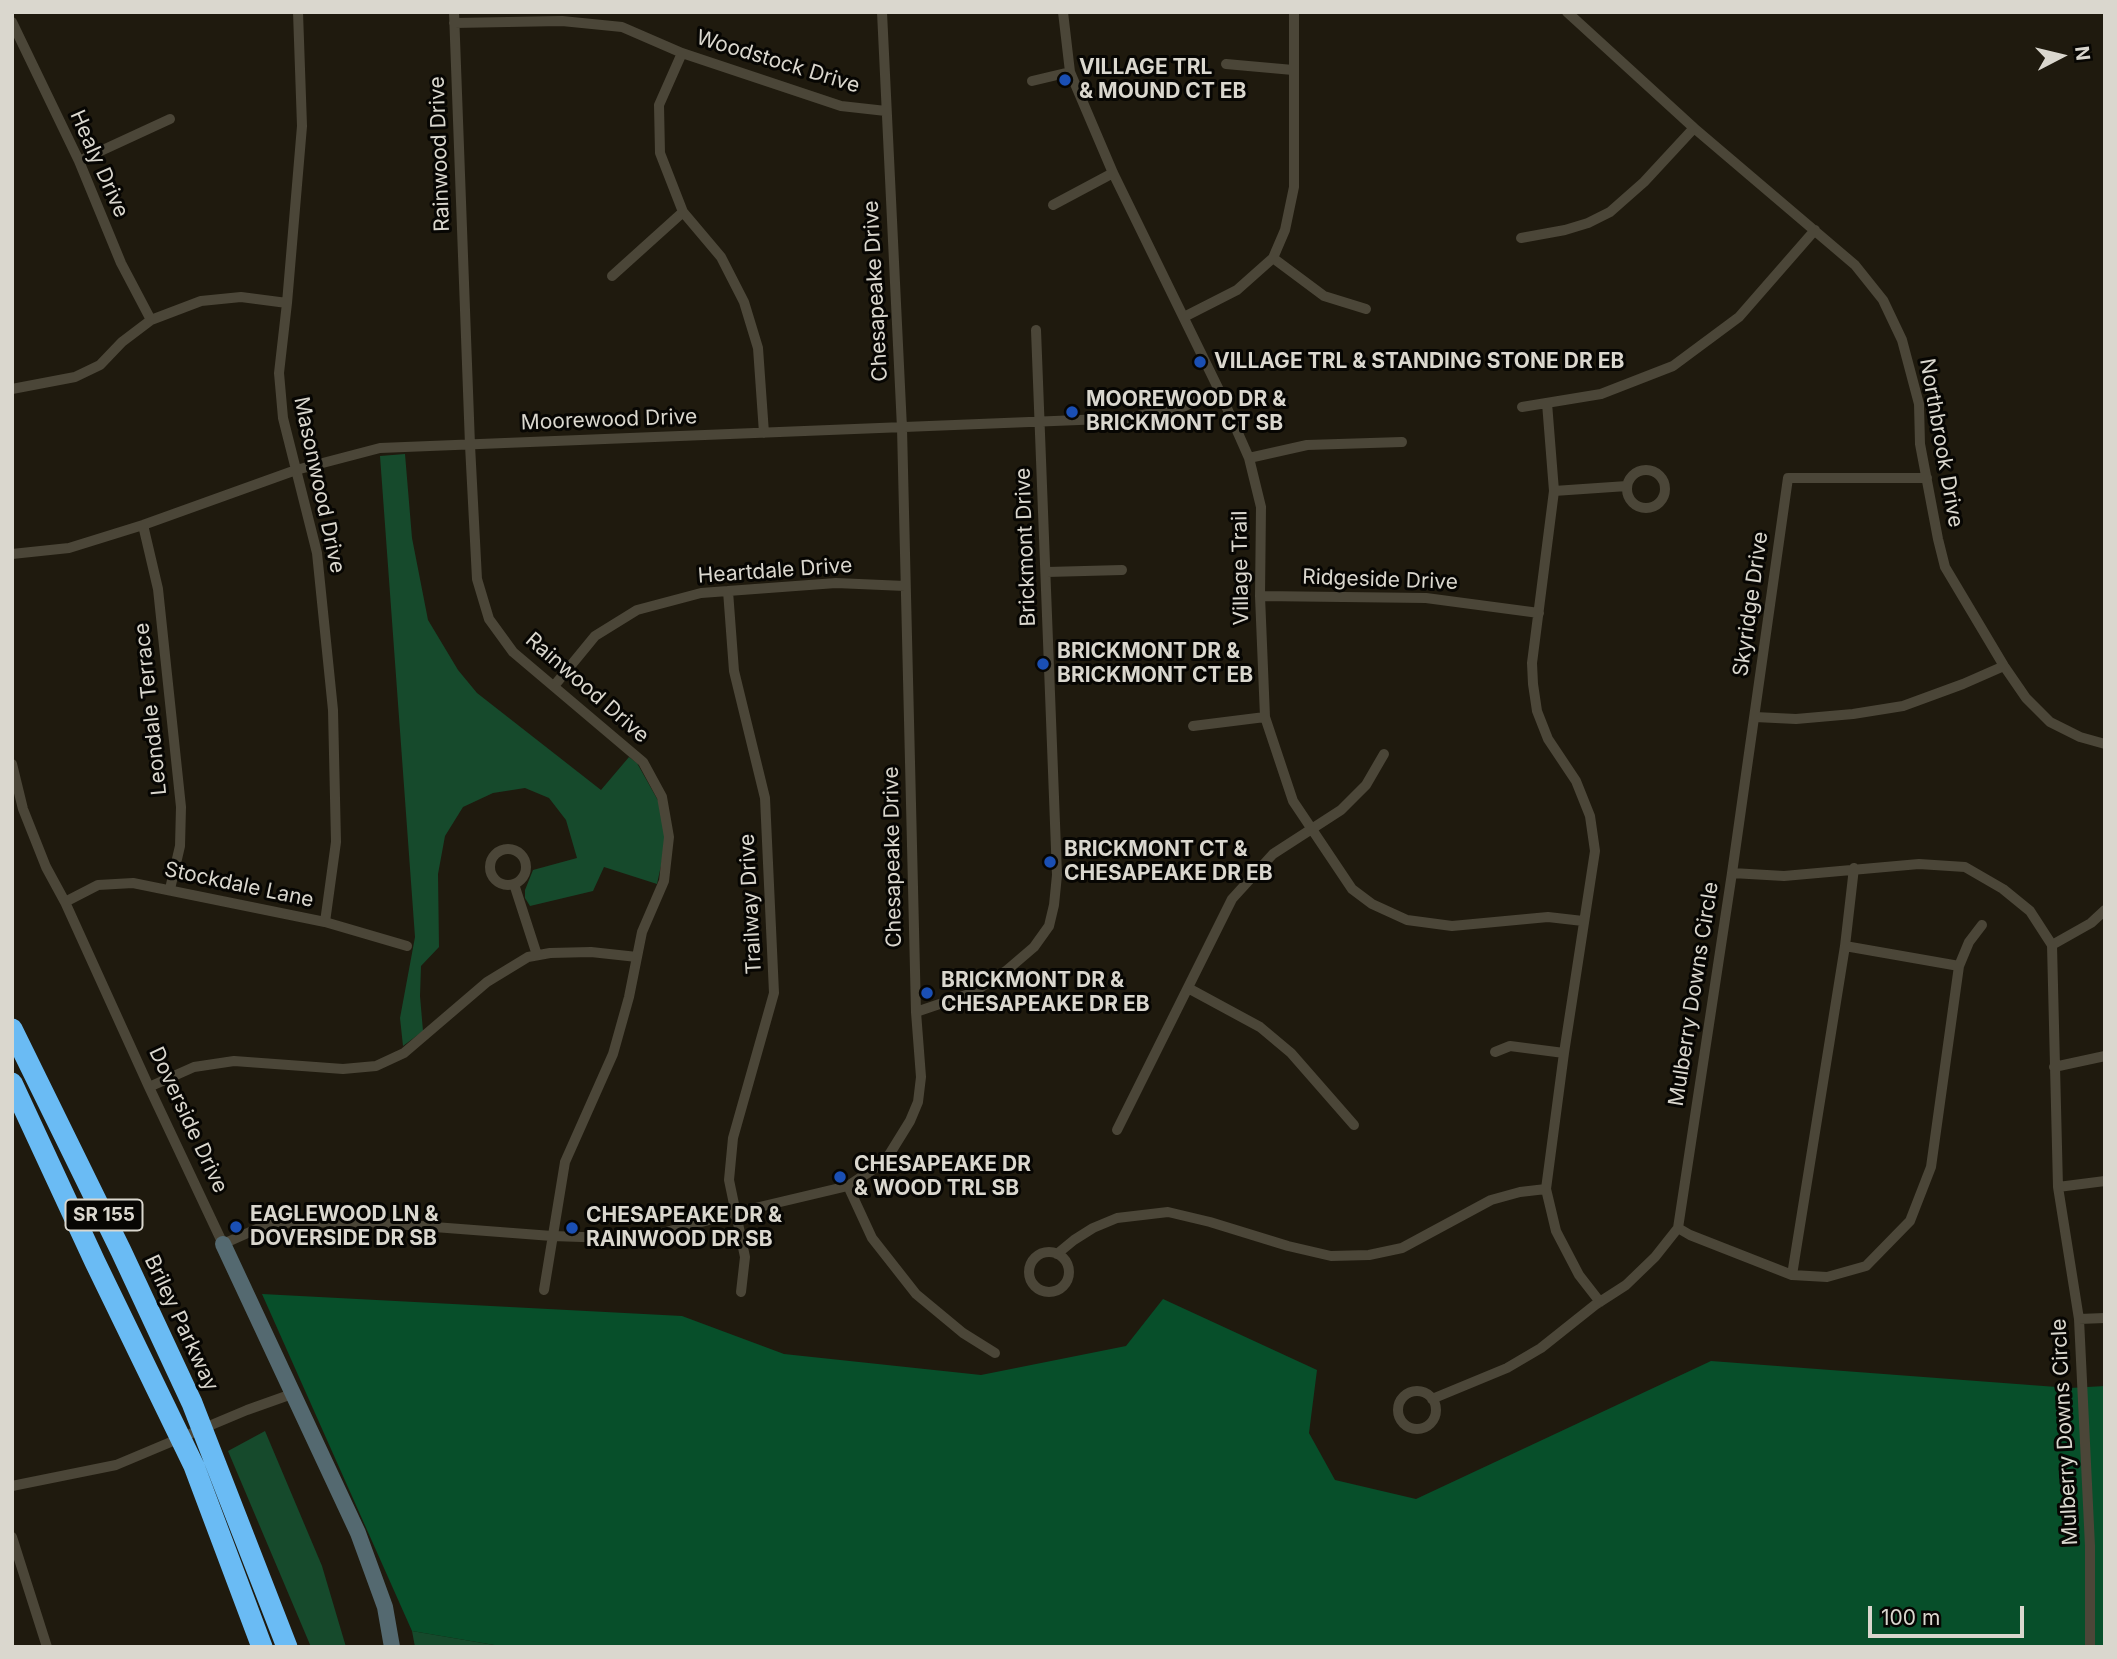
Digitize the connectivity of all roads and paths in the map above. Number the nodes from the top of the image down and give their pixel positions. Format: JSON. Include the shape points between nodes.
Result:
{"nodes":[{"id":1,"x":298,"y":12,"type":"edge"},
{"id":2,"x":882,"y":12,"type":"edge"},
{"id":3,"x":1063,"y":12,"type":"edge"},
{"id":4,"x":1294,"y":12,"type":"edge"},
{"id":5,"x":1567,"y":12,"type":"edge"},
{"id":6,"x":454,"y":18,"type":"edge"},
{"id":7,"x":12,"y":22,"type":"edge"},
{"id":8,"x":682,"y":53,"type":"junction"},
{"id":9,"x":1226,"y":64,"type":"dead end"},
{"id":10,"x":1293,"y":70,"type":"junction"},
{"id":11,"x":1070,"y":72,"type":"junction"},
{"id":12,"x":1032,"y":81,"type":"dead end"},
{"id":13,"x":886,"y":111,"type":"junction"},
{"id":14,"x":170,"y":119,"type":"dead end"},
{"id":15,"x":1694,"y":128,"type":"junction"},
{"id":16,"x":79,"y":161,"type":"junction"},
{"id":17,"x":1113,"y":173,"type":"junction"},
{"id":18,"x":1053,"y":205,"type":"dead end"},
{"id":19,"x":683,"y":212,"type":"junction"},
{"id":20,"x":1815,"y":230,"type":"junction"},
{"id":21,"x":1521,"y":238,"type":"dead end"},
{"id":22,"x":1273,"y":258,"type":"junction"},
{"id":23,"x":612,"y":276,"type":"dead end"},
{"id":24,"x":287,"y":303,"type":"junction"},
{"id":25,"x":1366,"y":309,"type":"dead end"},
{"id":26,"x":1184,"y":317,"type":"junction"},
{"id":27,"x":151,"y":320,"type":"junction"},
{"id":28,"x":1036,"y":330,"type":"dead end"},
{"id":29,"x":12,"y":389,"type":"edge"},
{"id":30,"x":1219,"y":390,"type":"junction"},
{"id":31,"x":1548,"y":402,"type":"junction"},
{"id":32,"x":1522,"y":407,"type":"dead end"},
{"id":33,"x":1040,"y":423,"type":"junction"},
{"id":34,"x":902,"y":428,"type":"junction"},
{"id":35,"x":764,"y":433,"type":"junction"},
{"id":36,"x":1402,"y":442,"type":"dead end"},
{"id":37,"x":470,"y":445,"type":"junction"},
{"id":38,"x":1249,"y":458,"type":"junction"},
{"id":39,"x":296,"y":470,"type":"junction"},
{"id":40,"x":1927,"y":478,"type":"junction"},
{"id":41,"x":1628,"y":486,"type":"dead end"},
{"id":42,"x":1554,"y":491,"type":"junction"},
{"id":43,"x":143,"y":525,"type":"junction"},
{"id":44,"x":12,"y":554,"type":"edge"},
{"id":45,"x":1122,"y":570,"type":"dead end"},
{"id":46,"x":1047,"y":572,"type":"junction"},
{"id":47,"x":905,"y":586,"type":"junction"},
{"id":48,"x":728,"y":591,"type":"junction"},
{"id":49,"x":1261,"y":596,"type":"junction"},
{"id":50,"x":1539,"y":613,"type":"junction"},
{"id":51,"x":2004,"y":666,"type":"junction"},
{"id":52,"x":554,"y":686,"type":"junction"},
{"id":53,"x":1265,"y":717,"type":"junction"},
{"id":54,"x":1755,"y":717,"type":"junction"},
{"id":55,"x":1194,"y":726,"type":"dead end"},
{"id":56,"x":2105,"y":744,"type":"edge"},
{"id":57,"x":1384,"y":754,"type":"dead end"},
{"id":58,"x":12,"y":764,"type":"edge"},
{"id":59,"x":1311,"y":830,"type":"junction"},
{"id":60,"x":1854,"y":868,"type":"junction"},
{"id":61,"x":1732,"y":873,"type":"junction"},
{"id":62,"x":514,"y":884,"type":"dead end"},
{"id":63,"x":170,"y":889,"type":"junction"},
{"id":64,"x":65,"y":902,"type":"junction"},
{"id":65,"x":2105,"y":910,"type":"edge"},
{"id":66,"x":1583,"y":921,"type":"junction"},
{"id":67,"x":325,"y":922,"type":"junction"},
{"id":68,"x":1982,"y":925,"type":"dead end"},
{"id":69,"x":2052,"y":945,"type":"junction"},
{"id":70,"x":407,"y":946,"type":"dead end"},
{"id":71,"x":1845,"y":946,"type":"junction"},
{"id":72,"x":537,"y":955,"type":"junction"},
{"id":73,"x":637,"y":957,"type":"junction"},
{"id":74,"x":1959,"y":966,"type":"junction"},
{"id":75,"x":1188,"y":988,"type":"junction"},
{"id":76,"x":916,"y":1012,"type":"junction"},
{"id":77,"x":12,"y":1029,"type":"edge"},
{"id":78,"x":1495,"y":1052,"type":"dead end"},
{"id":79,"x":1564,"y":1053,"type":"junction"},
{"id":80,"x":2105,"y":1056,"type":"edge"},
{"id":81,"x":2054,"y":1068,"type":"junction"},
{"id":82,"x":12,"y":1083,"type":"edge"},
{"id":83,"x":149,"y":1087,"type":"junction"},
{"id":84,"x":1354,"y":1125,"type":"dead end"},
{"id":85,"x":1117,"y":1130,"type":"dead end"},
{"id":86,"x":2105,"y":1181,"type":"edge"},
{"id":87,"x":848,"y":1186,"type":"junction"},
{"id":88,"x":2058,"y":1187,"type":"junction"},
{"id":89,"x":1546,"y":1189,"type":"junction"},
{"id":90,"x":734,"y":1213,"type":"junction"},
{"id":91,"x":1678,"y":1228,"type":"junction"},
{"id":92,"x":552,"y":1236,"type":"junction"},
{"id":93,"x":223,"y":1244,"type":"junction"},
{"id":94,"x":1057,"y":1254,"type":"dead end"},
{"id":95,"x":1792,"y":1275,"type":"junction"},
{"id":96,"x":544,"y":1290,"type":"dead end"},
{"id":97,"x":741,"y":1292,"type":"dead end"},
{"id":98,"x":1600,"y":1302,"type":"junction"},
{"id":99,"x":2105,"y":1318,"type":"edge"},
{"id":100,"x":2079,"y":1319,"type":"junction"},
{"id":101,"x":995,"y":1353,"type":"dead end"},
{"id":102,"x":292,"y":1394,"type":"junction"},
{"id":103,"x":1432,"y":1399,"type":"dead end"},
{"id":104,"x":12,"y":1486,"type":"edge"},
{"id":105,"x":12,"y":1537,"type":"edge"},
{"id":106,"x":47,"y":1647,"type":"edge"},
{"id":107,"x":262,"y":1647,"type":"edge"},
{"id":108,"x":287,"y":1647,"type":"edge"},
{"id":109,"x":392,"y":1647,"type":"edge"},
{"id":110,"x":2090,"y":1647,"type":"edge"}],
"edges":[{"from":1,"to":24,"type":"street","name":"Masonwood Drive","via":[[302,126]]},
{"from":2,"to":13,"type":"street","name":"Chesapeake Drive"},
{"from":3,"to":11,"type":"street","name":"Village Trail"},
{"from":4,"to":10,"type":"street"},
{"from":5,"to":15,"type":"street","name":"Northbrook Drive"},
{"from":6,"to":8,"type":"street","name":"Woodstock Drive","via":[[622,27]]},
{"from":6,"to":37,"type":"street","name":"Rainwood Drive"},
{"from":7,"to":16,"type":"street","name":"Healy Drive"},
{"from":8,"to":13,"type":"street","name":"Woodstock Drive","via":[[841,106]]},
{"from":8,"to":19,"type":"street","via":[[659,105],[660,153]]},
{"from":9,"to":10,"type":"street"},
{"from":10,"to":22,"type":"street","via":[[1294,187],[1285,230]]},
{"from":11,"to":12,"type":"street"},
{"from":11,"to":17,"type":"street","name":"Village Trail"},
{"from":13,"to":34,"type":"street","name":"Chesapeake Drive"},
{"from":14,"to":16,"type":"street"},
{"from":15,"to":20,"type":"street","name":"Northbrook Drive"},
{"from":15,"to":21,"type":"street","via":[[1610,212],[1588,223]]},
{"from":16,"to":27,"type":"street","name":"Healy Drive"},
{"from":17,"to":18,"type":"street"},
{"from":17,"to":26,"type":"street","name":"Village Trail"},
{"from":19,"to":23,"type":"street"},
{"from":19,"to":35,"type":"street","via":[[721,257],[744,302],[758,348]]},
{"from":20,"to":31,"type":"street","via":[[1739,317],[1673,366],[1601,394]]},
{"from":20,"to":40,"type":"street","name":"Northbrook Drive","via":[[1855,265],[1883,300],[1902,340],[1919,404]]},
{"from":22,"to":25,"type":"street","via":[[1324,296]]},
{"from":22,"to":26,"type":"street","via":[[1237,290]]},
{"from":24,"to":27,"type":"street","via":[[241,297],[201,301]]},
{"from":24,"to":39,"type":"street","name":"Masonwood Drive","via":[[279,373],[282,418]]},
{"from":26,"to":30,"type":"street","name":"Village Trail"},
{"from":27,"to":29,"type":"street","via":[[100,365],[75,377]]},
{"from":28,"to":33,"type":"street","name":"Brickmont Drive"},
{"from":30,"to":33,"type":"street","name":"Moorewood Drive","via":[[1185,406],[1129,418]]},
{"from":30,"to":38,"type":"street","name":"Village Trail"},
{"from":31,"to":32,"type":"street"},
{"from":31,"to":42,"type":"street"},
{"from":33,"to":34,"type":"street","name":"Moorewood Drive"},
{"from":33,"to":46,"type":"street","name":"Brickmont Drive"},
{"from":34,"to":35,"type":"street","name":"Moorewood Drive"},
{"from":34,"to":47,"type":"street","name":"Chesapeake Drive"},
{"from":35,"to":37,"type":"street","name":"Moorewood Drive"},
{"from":36,"to":38,"type":"street","via":[[1307,445]]},
{"from":37,"to":39,"type":"street","name":"Moorewood Drive","via":[[380,448]]},
{"from":37,"to":52,"type":"street","name":"Rainwood Drive","via":[[477,579],[489,619],[513,652]]},
{"from":38,"to":49,"type":"street","name":"Village Trail","via":[[1261,507]]},
{"from":39,"to":43,"type":"street","name":"Moorewood Drive"},
{"from":39,"to":67,"type":"street","name":"Masonwood Drive","via":[[317,553],[333,710],[336,842]]},
{"from":40,"to":51,"type":"street","name":"Northbrook Drive","via":[[1945,567]]},
{"from":40,"to":54,"type":"street","name":"Skyridge Drive","via":[[1788,478]]},
{"from":41,"to":42,"type":"street"},
{"from":42,"to":50,"type":"street"},
{"from":43,"to":44,"type":"street","name":"Moorewood Drive","via":[[69,548]]},
{"from":43,"to":63,"type":"street","name":"Leondale Terrace","via":[[158,589],[181,807],[180,846]]},
{"from":45,"to":46,"type":"street"},
{"from":46,"to":76,"type":"street","name":"Brickmont Drive","via":[[1057,875],[1049,926],[1034,947],[972,993]]},
{"from":47,"to":48,"type":"street","name":"Heartdale Drive","via":[[836,583]]},
{"from":47,"to":76,"type":"street","name":"Chesapeake Drive"},
{"from":48,"to":52,"type":"street","name":"Heartdale Drive","via":[[701,593],[637,610],[595,636]]},
{"from":48,"to":90,"type":"street","name":"Trailway Drive","via":[[734,671],[765,798],[774,993],[733,1138],[729,1180]]},
{"from":49,"to":50,"type":"street","name":"Ridgeside Drive","via":[[1426,598]]},
{"from":49,"to":53,"type":"street","name":"Village Trail"},
{"from":50,"to":66,"type":"street","via":[[1532,663],[1537,711],[1590,816],[1595,851]]},
{"from":51,"to":54,"type":"street","via":[[1903,706],[1796,719]]},
{"from":51,"to":56,"type":"street","name":"Northbrook Drive","via":[[2050,722]]},
{"from":52,"to":73,"type":"street","name":"Rainwood Drive","via":[[643,762],[662,797],[669,837],[664,881]]},
{"from":53,"to":55,"type":"street"},
{"from":53,"to":59,"type":"street","name":"Village Trail","via":[[1293,801]]},
{"from":54,"to":61,"type":"street","name":"Skyridge Drive"},
{"from":57,"to":59,"type":"street","via":[[1366,785],[1341,810]]},
{"from":58,"to":64,"type":"street","name":"Doverside Drive","via":[[23,809]]},
{"from":59,"to":66,"type":"street","name":"Village Trail","via":[[1352,889],[1407,920],[1451,926],[1548,917]]},
{"from":59,"to":75,"type":"street","via":[[1273,854],[1232,899]]},
{"from":60,"to":61,"type":"street","name":"Mulberry Downs Circle","via":[[1784,876]]},
{"from":60,"to":69,"type":"street","name":"Mulberry Downs Circle","via":[[1965,867],[2030,911]]},
{"from":60,"to":71,"type":"street"},
{"from":61,"to":91,"type":"street","name":"Mulberry Downs Circle"},
{"from":62,"to":72,"type":"street"},
{"from":63,"to":64,"type":"street","name":"Stockdale Lane","via":[[133,883],[97,885]]},
{"from":63,"to":67,"type":"street","name":"Stockdale Lane"},
{"from":64,"to":83,"type":"street","name":"Doverside Drive"},
{"from":65,"to":69,"type":"street"},
{"from":66,"to":79,"type":"street"},
{"from":67,"to":70,"type":"street","name":"Stockdale Lane"},
{"from":68,"to":74,"type":"street"},
{"from":69,"to":81,"type":"street","name":"Mulberry Downs Circle"},
{"from":71,"to":74,"type":"street"},
{"from":71,"to":95,"type":"street"},
{"from":72,"to":73,"type":"street","via":[[592,952]]},
{"from":72,"to":83,"type":"street","via":[[487,982],[404,1053],[376,1066],[343,1069],[234,1061],[194,1067]]},
{"from":73,"to":92,"type":"street","name":"Rainwood Drive","via":[[613,1054],[565,1162]]},
{"from":74,"to":95,"type":"street","via":[[1931,1167],[1910,1221],[1866,1266],[1827,1277]]},
{"from":75,"to":84,"type":"street","via":[[1260,1027],[1291,1053]]},
{"from":75,"to":85,"type":"street"},
{"from":76,"to":87,"type":"street","name":"Chesapeake Drive","via":[[921,1077],[918,1102],[888,1155]]},
{"from":77,"to":108,"type":"highway","name":"Briley Parkway","number":"SR 155","via":[[192,1403]]},
{"from":78,"to":79,"type":"street","via":[[1510,1046]]},
{"from":79,"to":89,"type":"street"},
{"from":80,"to":81,"type":"street"},
{"from":81,"to":88,"type":"street","name":"Mulberry Downs Circle"},
{"from":82,"to":107,"type":"highway","number":"SR 155","via":[[194,1466]]},
{"from":83,"to":93,"type":"street","name":"Doverside Drive"},
{"from":86,"to":88,"type":"street"},
{"from":87,"to":90,"type":"street","name":"Chesapeake Drive"},
{"from":87,"to":101,"type":"street","via":[[872,1238],[916,1294]]},
{"from":88,"to":100,"type":"street","name":"Mulberry Downs Circle"},
{"from":89,"to":94,"type":"street","via":[[1491,1200],[1402,1248],[1369,1255],[1331,1256],[1168,1212],[1117,1217]]},
{"from":89,"to":98,"type":"street","via":[[1556,1231],[1579,1275]]},
{"from":90,"to":92,"type":"street","name":"Chesapeake Drive","via":[[641,1238]]},
{"from":90,"to":97,"type":"street","name":"Trailway Drive","via":[[745,1257]]},
{"from":91,"to":95,"type":"street"},
{"from":91,"to":98,"type":"street","via":[[1626,1285]]},
{"from":92,"to":93,"type":"street","name":"Chesapeake Drive","via":[[369,1222],[270,1223]]},
{"from":92,"to":96,"type":"street","name":"Rainwood Drive"},
{"from":93,"to":102,"type":"street","name":"Doverside Drive"},
{"from":98,"to":103,"type":"street","via":[[1507,1368]]},
{"from":99,"to":100,"type":"street"},
{"from":100,"to":110,"type":"street","name":"Mulberry Downs Circle"},
{"from":102,"to":104,"type":"street","via":[[117,1465]]},
{"from":102,"to":109,"type":"street","name":"Doverside Drive","via":[[358,1532],[385,1607]]},
{"from":105,"to":106,"type":"street"}]}
